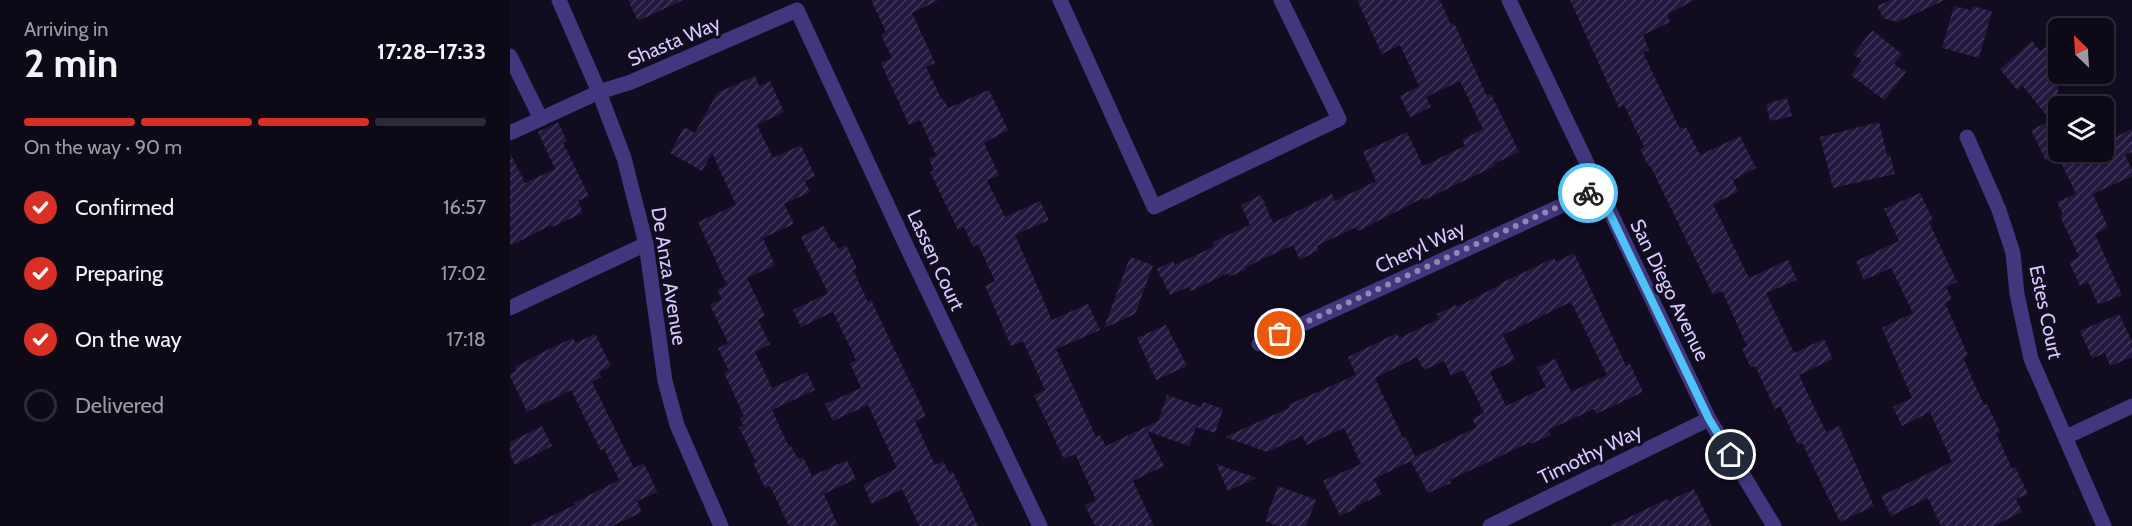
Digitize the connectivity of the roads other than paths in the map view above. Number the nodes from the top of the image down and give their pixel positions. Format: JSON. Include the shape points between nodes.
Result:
{"nodes":[{"id":1,"x":559,"y":0,"type":"edge"},
{"id":2,"x":1060,"y":0,"type":"edge"},
{"id":3,"x":1281,"y":0,"type":"edge"},
{"id":4,"x":1509,"y":0,"type":"edge"},
{"id":5,"x":799,"y":5,"type":"edge"},
{"id":6,"x":510,"y":56,"type":"edge"},
{"id":7,"x":599,"y":92,"type":"junction"},
{"id":8,"x":541,"y":119,"type":"junction"},
{"id":9,"x":510,"y":133,"type":"edge"},
{"id":10,"x":1966,"y":137,"type":"dead end"},
{"id":11,"x":1598,"y":189,"type":"junction"},
{"id":12,"x":646,"y":244,"type":"junction"},
{"id":13,"x":510,"y":308,"type":"edge"},
{"id":14,"x":1259,"y":344,"type":"dead end"},
{"id":15,"x":2132,"y":406,"type":"edge"},
{"id":16,"x":1709,"y":419,"type":"junction"},
{"id":17,"x":2066,"y":437,"type":"junction"},
{"id":18,"x":721,"y":526,"type":"edge"},
{"id":19,"x":1040,"y":526,"type":"edge"},
{"id":20,"x":1490,"y":526,"type":"edge"},
{"id":21,"x":1774,"y":526,"type":"edge"},
{"id":22,"x":2104,"y":526,"type":"edge"}],
"edges":[{"from":1,"to":7,"type":"street","name":"De Anza Avenue"},
{"from":2,"to":3,"type":"street","via":[[1154,207],[1339,119]]},
{"from":4,"to":11,"type":"street","name":"San Diego Avenue"},
{"from":5,"to":7,"type":"street","name":"Shasta Way","via":[[631,82]]},
{"from":5,"to":19,"type":"street","name":"Lassen Court","via":[[904,241]]},
{"from":6,"to":8,"type":"street"},
{"from":7,"to":8,"type":"street","name":"Shasta Way"},
{"from":7,"to":12,"type":"street","name":"De Anza Avenue","via":[[624,158]]},
{"from":8,"to":9,"type":"street","name":"Shasta Way"},
{"from":10,"to":17,"type":"street","name":"Estes Court","via":[[1999,210],[2013,253],[2031,359]]},
{"from":11,"to":14,"type":"street","name":"Cheryl Way"},
{"from":11,"to":16,"type":"street","name":"San Diego Avenue"},
{"from":12,"to":13,"type":"street"},
{"from":12,"to":18,"type":"street","name":"De Anza Avenue","via":[[665,381],[677,424]]},
{"from":15,"to":17,"type":"street"},
{"from":16,"to":20,"type":"street","name":"Timothy Way"},
{"from":16,"to":21,"type":"street","name":"San Diego Avenue"},
{"from":17,"to":22,"type":"street","name":"Estes Court"}]}
